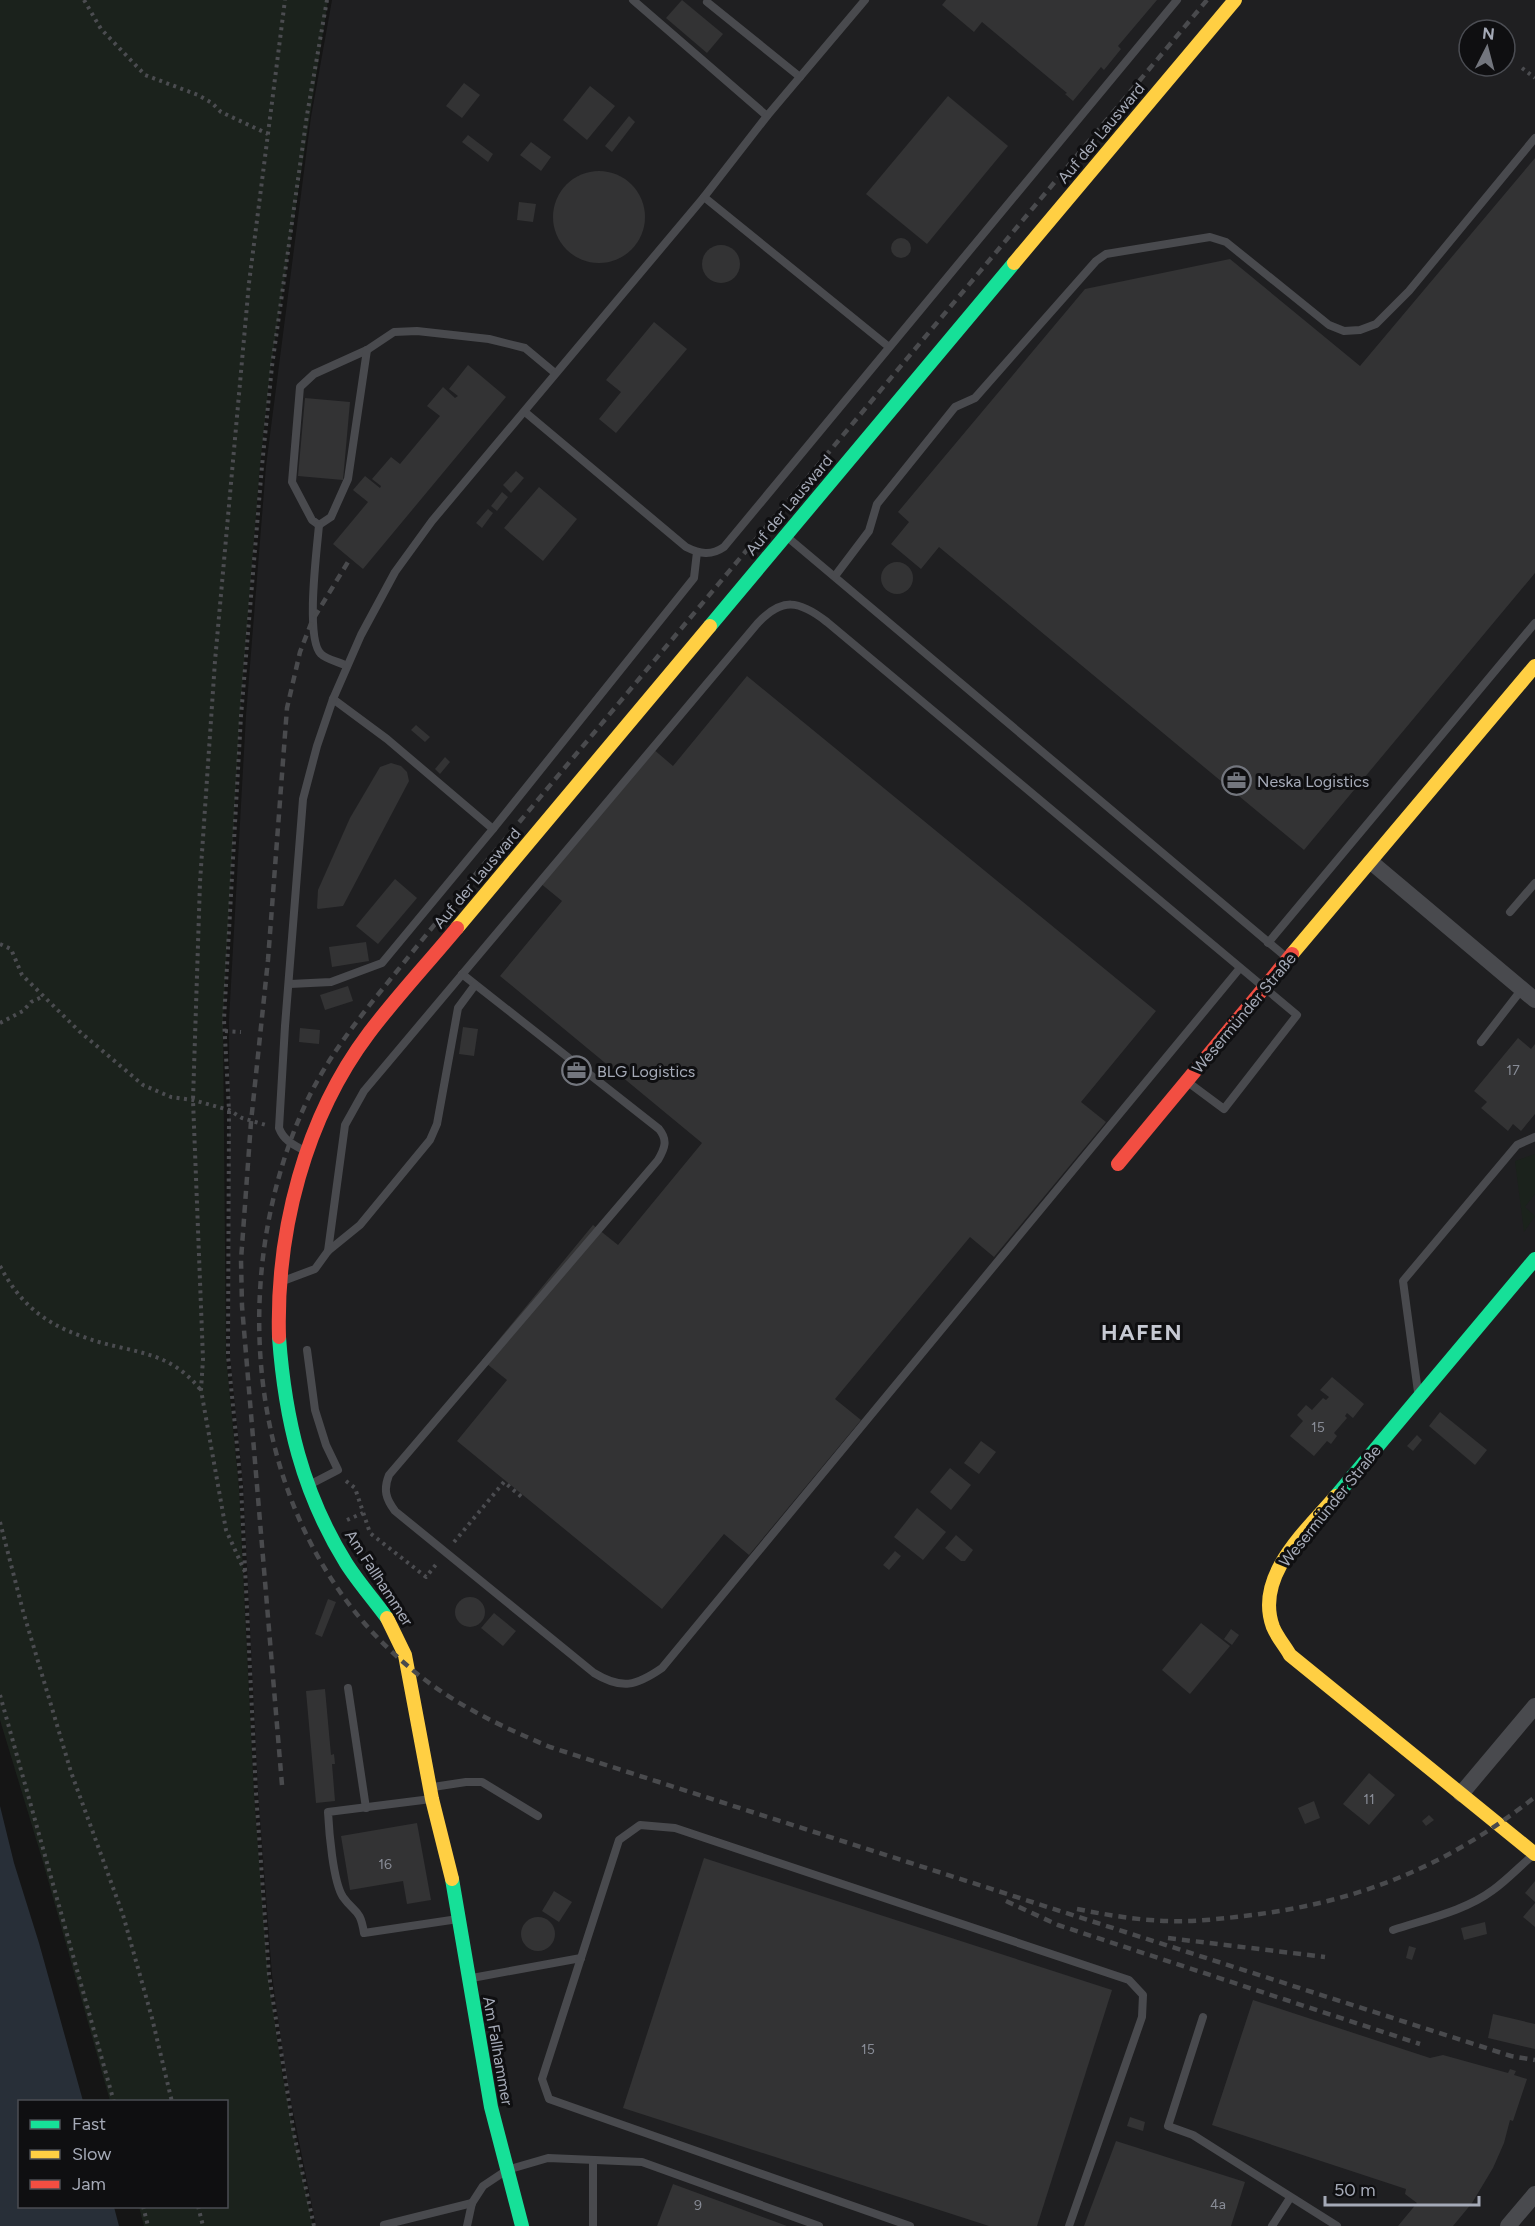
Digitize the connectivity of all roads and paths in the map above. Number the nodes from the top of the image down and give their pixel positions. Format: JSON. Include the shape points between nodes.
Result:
{"nodes":[{"id":1,"x":84,"y":0,"type":"edge"},
{"id":2,"x":285,"y":0,"type":"edge"},
{"id":3,"x":327,"y":0,"type":"edge"},
{"id":4,"x":633,"y":0,"type":"edge"},
{"id":5,"x":865,"y":0,"type":"edge"},
{"id":6,"x":1177,"y":0,"type":"edge"},
{"id":7,"x":1235,"y":0,"type":"edge"},
{"id":8,"x":707,"y":2,"type":"dead end"},
{"id":9,"x":1522,"y":68,"type":"dead end"},
{"id":10,"x":800,"y":77,"type":"junction"},
{"id":11,"x":1535,"y":78,"type":"edge"},
{"id":12,"x":767,"y":116,"type":"junction"},
{"id":13,"x":268,"y":134,"type":"junction"},
{"id":14,"x":1535,"y":138,"type":"edge"},
{"id":15,"x":704,"y":197,"type":"junction"},
{"id":16,"x":889,"y":347,"type":"junction"},
{"id":17,"x":367,"y":350,"type":"junction"},
{"id":18,"x":555,"y":373,"type":"junction"},
{"id":19,"x":525,"y":412,"type":"junction"},
{"id":20,"x":319,"y":525,"type":"junction"},
{"id":21,"x":785,"y":535,"type":"junction"},
{"id":22,"x":697,"y":552,"type":"junction"},
{"id":23,"x":834,"y":576,"type":"junction"},
{"id":24,"x":1535,"y":623,"type":"edge"},
{"id":25,"x":347,"y":666,"type":"junction"},
{"id":26,"x":1535,"y":666,"type":"edge"},
{"id":27,"x":333,"y":699,"type":"junction"},
{"id":28,"x":493,"y":830,"type":"junction"},
{"id":29,"x":1371,"y":862,"type":"junction"},
{"id":30,"x":1535,"y":883,"type":"edge"},
{"id":31,"x":1510,"y":912,"type":"dead end"},
{"id":32,"x":1268,"y":943,"type":"junction"},
{"id":33,"x":0,"y":944,"type":"edge"},
{"id":34,"x":1289,"y":959,"type":"junction"},
{"id":35,"x":1240,"y":968,"type":"junction"},
{"id":36,"x":462,"y":974,"type":"junction"},
{"id":37,"x":290,"y":984,"type":"junction"},
{"id":38,"x":475,"y":985,"type":"junction"},
{"id":39,"x":1264,"y":988,"type":"junction"},
{"id":40,"x":1522,"y":989,"type":"junction"},
{"id":41,"x":44,"y":996,"type":"junction"},
{"id":42,"x":1535,"y":1000,"type":"edge"},
{"id":43,"x":0,"y":1023,"type":"edge"},
{"id":44,"x":225,"y":1031,"type":"junction"},
{"id":45,"x":241,"y":1032,"type":"dead end"},
{"id":46,"x":369,"y":1033,"type":"joint"},
{"id":47,"x":1481,"y":1042,"type":"dead end"},
{"id":48,"x":1187,"y":1081,"type":"junction"},
{"id":49,"x":193,"y":1100,"type":"junction"},
{"id":50,"x":229,"y":1110,"type":"junction"},
{"id":51,"x":279,"y":1128,"type":"junction"},
{"id":52,"x":1535,"y":1137,"type":"edge"},
{"id":53,"x":307,"y":1151,"type":"junction"},
{"id":54,"x":1118,"y":1164,"type":"dead end"},
{"id":55,"x":328,"y":1251,"type":"junction"},
{"id":56,"x":1535,"y":1259,"type":"edge"},
{"id":57,"x":0,"y":1266,"type":"edge"},
{"id":58,"x":280,"y":1282,"type":"junction"},
{"id":59,"x":307,"y":1350,"type":"dead end"},
{"id":60,"x":201,"y":1390,"type":"junction"},
{"id":61,"x":1418,"y":1398,"type":"junction"},
{"id":62,"x":308,"y":1486,"type":"junction"},
{"id":63,"x":0,"y":1522,"type":"edge"},
{"id":64,"x":247,"y":1576,"type":"junction"},
{"id":65,"x":348,"y":1688,"type":"dead end"},
{"id":66,"x":0,"y":1695,"type":"edge"},
{"id":67,"x":1535,"y":1706,"type":"edge"},
{"id":68,"x":430,"y":1793,"type":"junction"},
{"id":69,"x":1461,"y":1794,"type":"junction"},
{"id":70,"x":366,"y":1808,"type":"junction"},
{"id":71,"x":538,"y":1816,"type":"dead end"},
{"id":72,"x":1535,"y":1854,"type":"edge"},
{"id":73,"x":459,"y":1919,"type":"junction"},
{"id":74,"x":1393,"y":1930,"type":"dead end"},
{"id":75,"x":581,"y":1958,"type":"junction"},
{"id":76,"x":469,"y":1979,"type":"junction"},
{"id":77,"x":1203,"y":2017,"type":"dead end"},
{"id":78,"x":113,"y":2100,"type":"edge"},
{"id":79,"x":172,"y":2100,"type":"edge"},
{"id":80,"x":593,"y":2160,"type":"junction"},
{"id":81,"x":507,"y":2170,"type":"junction"},
{"id":82,"x":1535,"y":2194,"type":"edge"},
{"id":83,"x":1290,"y":2198,"type":"junction"},
{"id":84,"x":472,"y":2203,"type":"junction"},
{"id":85,"x":144,"y":2208,"type":"edge"},
{"id":86,"x":198,"y":2208,"type":"edge"},
{"id":87,"x":384,"y":2225,"type":"edge"},
{"id":88,"x":148,"y":2226,"type":"edge"},
{"id":89,"x":203,"y":2226,"type":"edge"},
{"id":90,"x":314,"y":2226,"type":"edge"},
{"id":91,"x":467,"y":2226,"type":"edge"},
{"id":92,"x":522,"y":2226,"type":"edge"},
{"id":93,"x":592,"y":2226,"type":"edge"},
{"id":94,"x":819,"y":2226,"type":"edge"},
{"id":95,"x":910,"y":2226,"type":"edge"},
{"id":96,"x":1069,"y":2226,"type":"edge"},
{"id":97,"x":1272,"y":2226,"type":"edge"},
{"id":98,"x":1337,"y":2226,"type":"edge"},
{"id":99,"x":1508,"y":2226,"type":"edge"}],
"edges":[{"from":1,"to":13,"type":"path","via":[[101,30],[145,75],[198,95],[221,112]]},
{"from":2,"to":13,"type":"path"},
{"from":3,"to":44,"type":"path","via":[[307,115],[260,478],[241,716]]},
{"from":4,"to":12,"type":"lane"},
{"from":5,"to":10,"type":"lane"},
{"from":6,"to":16,"type":"lane"},
{"from":7,"to":21,"type":"street","name":"Auf der Lausward"},
{"from":8,"to":10,"type":"lane"},
{"from":9,"to":11,"type":"path"},
{"from":10,"to":12,"type":"lane"},
{"from":12,"to":15,"type":"lane"},
{"from":13,"to":49,"type":"path","via":[[249,283],[214,673],[200,882]]},
{"from":14,"to":23,"type":"lane","via":[[1409,291],[1376,324],[1360,330],[1344,331],[1329,325],[1226,242],[1210,237],[1106,254],[975,398],[955,407],[877,504],[869,531]]},
{"from":15,"to":16,"type":"lane"},
{"from":15,"to":18,"type":"lane"},
{"from":16,"to":22,"type":"lane","via":[[724,547],[716,553]]},
{"from":17,"to":18,"type":"lane","via":[[394,332],[489,339],[525,348]]},
{"from":17,"to":20,"type":"lane","via":[[348,479],[331,517]]},
{"from":17,"to":20,"type":"lane","via":[[314,374],[300,387],[292,482],[312,520]]},
{"from":18,"to":19,"type":"lane"},
{"from":19,"to":22,"type":"lane","via":[[686,547]]},
{"from":19,"to":25,"type":"lane","via":[[432,521],[395,572]]},
{"from":20,"to":25,"type":"lane","via":[[312,621],[316,644],[321,654]]},
{"from":21,"to":23,"type":"lane"},
{"from":21,"to":46,"type":"street","name":"Auf der Lausward"},
{"from":22,"to":28,"type":"lane","via":[[694,578]]},
{"from":23,"to":32,"type":"lane"},
{"from":24,"to":32,"type":"lane"},
{"from":25,"to":27,"type":"lane"},
{"from":26,"to":29,"type":"street","name":"Wesermünder Straße"},
{"from":27,"to":28,"type":"lane","via":[[387,739]]},
{"from":27,"to":37,"type":"lane","via":[[303,799]]},
{"from":28,"to":37,"type":"lane","via":[[382,963],[331,982]]},
{"from":29,"to":34,"type":"street","name":"Wesermünder Straße"},
{"from":29,"to":40,"type":"street"},
{"from":30,"to":31,"type":"lane"},
{"from":32,"to":34,"type":"lane"},
{"from":33,"to":41,"type":"path","via":[[11,949],[22,975]]},
{"from":34,"to":39,"type":"street","name":"Wesermünder Straße"},
{"from":35,"to":36,"type":"lane","via":[[810,608],[793,604],[778,606],[757,624]]},
{"from":35,"to":38,"type":"lane","via":[[663,1668],[650,1677],[622,1685],[594,1673],[395,1511],[385,1492],[389,1475],[658,1160],[665,1143],[660,1129]]},
{"from":35,"to":39,"type":"lane"},
{"from":36,"to":38,"type":"lane"},
{"from":36,"to":55,"type":"lane","via":[[364,1091],[345,1125]]},
{"from":37,"to":51,"type":"lane"},
{"from":38,"to":55,"type":"lane","via":[[458,1008],[430,1140],[360,1225]]},
{"from":39,"to":48,"type":"street","name":"Wesermünder Straße"},
{"from":39,"to":48,"type":"lane","via":[[1297,1015],[1224,1109]]},
{"from":40,"to":42,"type":"street"},
{"from":40,"to":47,"type":"lane"},
{"from":41,"to":43,"type":"path"},
{"from":41,"to":49,"type":"path","via":[[143,1085],[171,1097]]},
{"from":44,"to":45,"type":"path"},
{"from":44,"to":50,"type":"path"},
{"from":46,"to":53,"type":"street","name":"Am Fallhammer","via":[[345,1070]]},
{"from":48,"to":54,"type":"street","name":"Wesermünder Straße"},
{"from":49,"to":50,"type":"path"},
{"from":49,"to":60,"type":"path"},
{"from":50,"to":51,"type":"path","via":[[242,1118]]},
{"from":50,"to":64,"type":"path","via":[[228,1356]]},
{"from":51,"to":53,"type":"lane","via":[[289,1143]]},
{"from":52,"to":61,"type":"lane","via":[[1517,1145],[1403,1281]]},
{"from":53,"to":58,"type":"street","name":"Am Fallhammer","via":[[289,1216]]},
{"from":55,"to":58,"type":"lane","via":[[315,1269]]},
{"from":56,"to":61,"type":"street","name":"Wesermünder Straße"},
{"from":57,"to":60,"type":"path","via":[[25,1304],[51,1323],[82,1337],[164,1359],[188,1374]]},
{"from":58,"to":62,"type":"street","name":"Am Fallhammer","via":[[281,1365],[289,1419]]},
{"from":59,"to":62,"type":"lane","via":[[315,1410],[338,1470]]},
{"from":60,"to":64,"type":"path","via":[[226,1530]]},
{"from":61,"to":69,"type":"street","name":"Wesermünder Straße","via":[[1283,1559],[1272,1583],[1270,1606],[1274,1627],[1290,1655]]},
{"from":62,"to":68,"type":"street","name":"Am Fallhammer","via":[[332,1538],[403,1646]]},
{"from":63,"to":79,"type":"path","via":[[71,1772],[123,1915]]},
{"from":64,"to":90,"type":"path","via":[[269,1975],[294,2134]]},
{"from":65,"to":70,"type":"lane"},
{"from":66,"to":78,"type":"path"},
{"from":67,"to":69,"type":"street"},
{"from":68,"to":70,"type":"lane"},
{"from":68,"to":71,"type":"lane","via":[[466,1782],[482,1782]]},
{"from":68,"to":73,"type":"street","name":"Am Fallhammer"},
{"from":69,"to":72,"type":"street","name":"Wesermünder Straße"},
{"from":70,"to":73,"type":"lane","via":[[328,1812],[338,1886],[362,1916],[364,1933]]},
{"from":72,"to":74,"type":"lane","via":[[1479,1899]]},
{"from":73,"to":76,"type":"street","name":"Am Fallhammer"},
{"from":75,"to":76,"type":"lane"},
{"from":75,"to":95,"type":"lane","via":[[542,2079],[549,2099]]},
{"from":75,"to":96,"type":"lane","via":[[619,1840],[640,1825],[675,1828],[1128,1980],[1143,1995],[1142,2017]]},
{"from":76,"to":81,"type":"street","name":"Am Fallhammer","via":[[487,2085]]},
{"from":77,"to":83,"type":"lane","via":[[1168,2126],[1193,2135]]},
{"from":80,"to":81,"type":"lane","via":[[548,2158]]},
{"from":80,"to":93,"type":"lane"},
{"from":80,"to":94,"type":"lane","via":[[642,2162]]},
{"from":81,"to":84,"type":"lane","via":[[483,2186]]},
{"from":81,"to":92,"type":"street","name":"Am Fallhammer"},
{"from":82,"to":99,"type":"street"},
{"from":83,"to":97,"type":"lane"},
{"from":83,"to":98,"type":"lane"},
{"from":84,"to":87,"type":"lane"},
{"from":84,"to":91,"type":"lane"},
{"from":85,"to":88,"type":"path"},
{"from":86,"to":89,"type":"path"}]}
